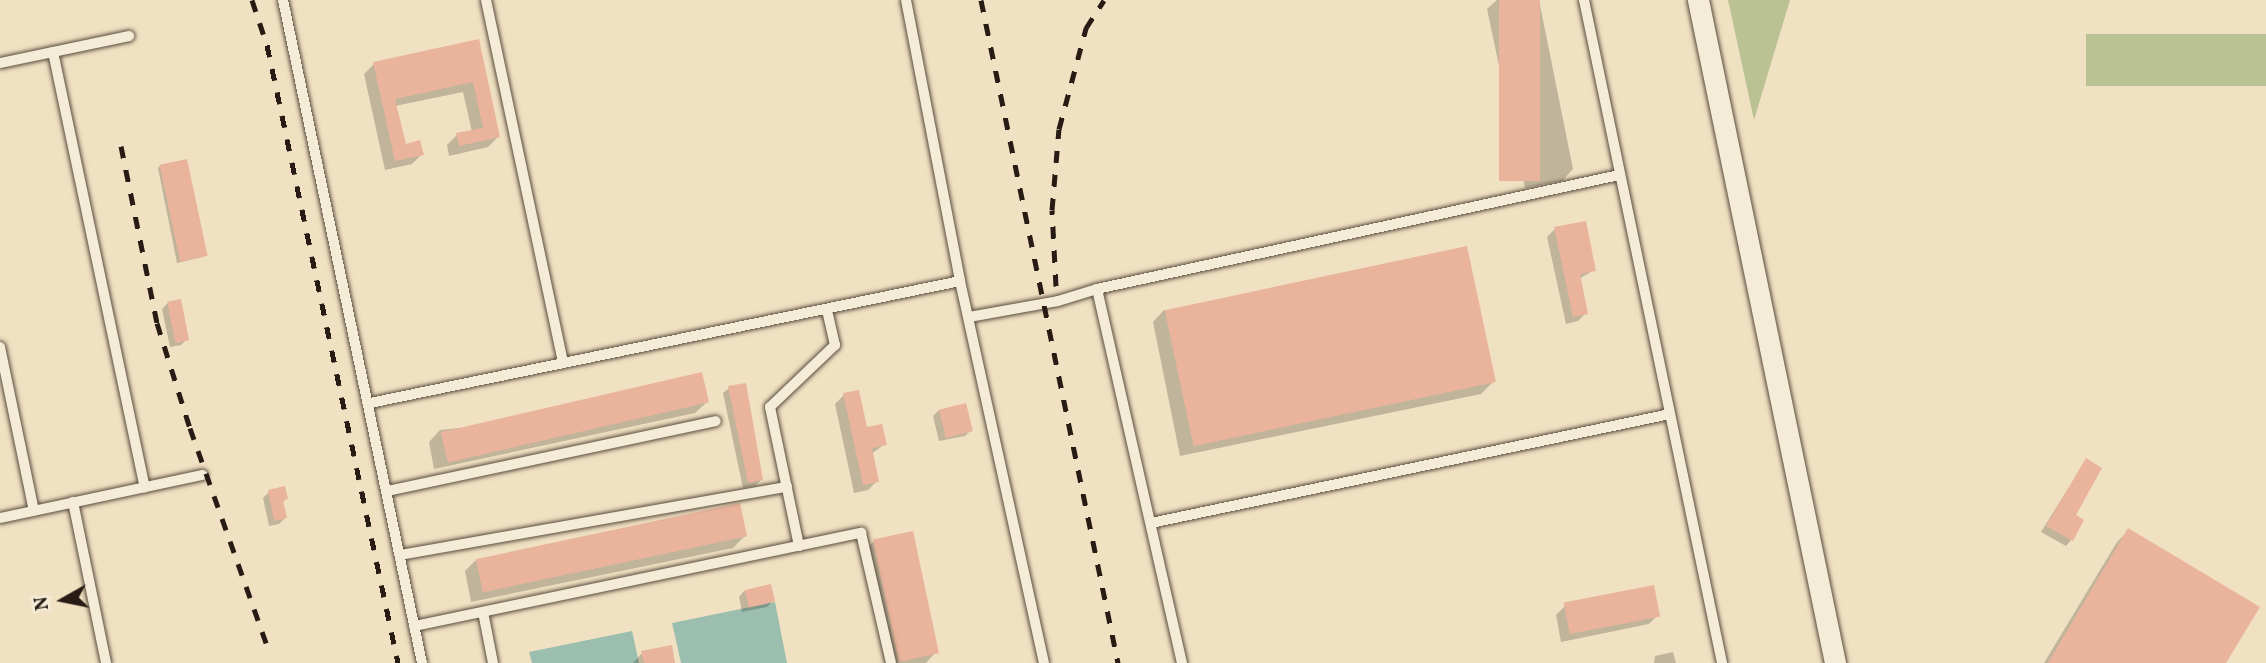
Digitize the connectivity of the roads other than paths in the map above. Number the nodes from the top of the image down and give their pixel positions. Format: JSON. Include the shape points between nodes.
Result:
{"nodes":[{"id":1,"x":486,"y":0,"type":"edge"},
{"id":2,"x":906,"y":0,"type":"edge"},
{"id":3,"x":1584,"y":0,"type":"edge"},
{"id":4,"x":1698,"y":0,"type":"edge"},
{"id":5,"x":287,"y":1,"type":"edge"},
{"id":6,"x":129,"y":36,"type":"dead end"},
{"id":7,"x":54,"y":52,"type":"junction"},
{"id":8,"x":0,"y":63,"type":"edge"},
{"id":9,"x":1619,"y":175,"type":"junction"},
{"id":10,"x":960,"y":281,"type":"junction"},
{"id":11,"x":1097,"y":289,"type":"junction"},
{"id":12,"x":827,"y":309,"type":"junction"},
{"id":13,"x":969,"y":317,"type":"junction"},
{"id":14,"x":0,"y":347,"type":"edge"},
{"id":15,"x":563,"y":363,"type":"junction"},
{"id":16,"x":370,"y":403,"type":"junction"},
{"id":17,"x":1670,"y":414,"type":"junction"},
{"id":18,"x":716,"y":421,"type":"dead end"},
{"id":19,"x":202,"y":475,"type":"dead end"},
{"id":20,"x":145,"y":487,"type":"junction"},
{"id":21,"x":787,"y":487,"type":"junction"},
{"id":22,"x":387,"y":491,"type":"junction"},
{"id":23,"x":73,"y":502,"type":"junction"},
{"id":24,"x":34,"y":511,"type":"junction"},
{"id":25,"x":0,"y":518,"type":"edge"},
{"id":26,"x":1151,"y":523,"type":"junction"},
{"id":27,"x":799,"y":546,"type":"junction"},
{"id":28,"x":400,"y":555,"type":"junction"},
{"id":29,"x":483,"y":612,"type":"junction"},
{"id":30,"x":414,"y":626,"type":"junction"},
{"id":31,"x":106,"y":663,"type":"edge"},
{"id":32,"x":422,"y":663,"type":"edge"},
{"id":33,"x":493,"y":663,"type":"edge"},
{"id":34,"x":891,"y":663,"type":"edge"},
{"id":35,"x":1044,"y":663,"type":"edge"},
{"id":36,"x":1182,"y":663,"type":"edge"},
{"id":37,"x":1722,"y":663,"type":"edge"},
{"id":38,"x":1835,"y":663,"type":"edge"}],
"edges":[{"from":1,"to":15,"type":"lane"},
{"from":2,"to":10,"type":"lane"},
{"from":3,"to":9,"type":"lane"},
{"from":4,"to":38,"type":"street"},
{"from":5,"to":16,"type":"lane"},
{"from":6,"to":7,"type":"lane"},
{"from":7,"to":8,"type":"lane"},
{"from":7,"to":20,"type":"lane"},
{"from":9,"to":11,"type":"lane"},
{"from":9,"to":17,"type":"lane"},
{"from":10,"to":12,"type":"lane"},
{"from":10,"to":13,"type":"lane"},
{"from":11,"to":13,"type":"lane"},
{"from":11,"to":26,"type":"lane"},
{"from":12,"to":15,"type":"lane"},
{"from":12,"to":21,"type":"lane","via":[[835,345],[770,407]]},
{"from":13,"to":35,"type":"lane"},
{"from":14,"to":24,"type":"lane"},
{"from":15,"to":16,"type":"lane"},
{"from":16,"to":22,"type":"lane"},
{"from":17,"to":26,"type":"lane"},
{"from":17,"to":37,"type":"lane"},
{"from":18,"to":22,"type":"lane"},
{"from":19,"to":20,"type":"lane"},
{"from":20,"to":23,"type":"lane"},
{"from":21,"to":27,"type":"lane"},
{"from":21,"to":28,"type":"lane"},
{"from":22,"to":28,"type":"lane"},
{"from":23,"to":24,"type":"lane"},
{"from":23,"to":31,"type":"lane"},
{"from":24,"to":25,"type":"lane"},
{"from":26,"to":36,"type":"lane"},
{"from":27,"to":29,"type":"lane"},
{"from":27,"to":34,"type":"lane","via":[[861,533]]},
{"from":28,"to":30,"type":"lane"},
{"from":29,"to":30,"type":"lane"},
{"from":29,"to":33,"type":"lane"},
{"from":30,"to":32,"type":"lane"}]}
